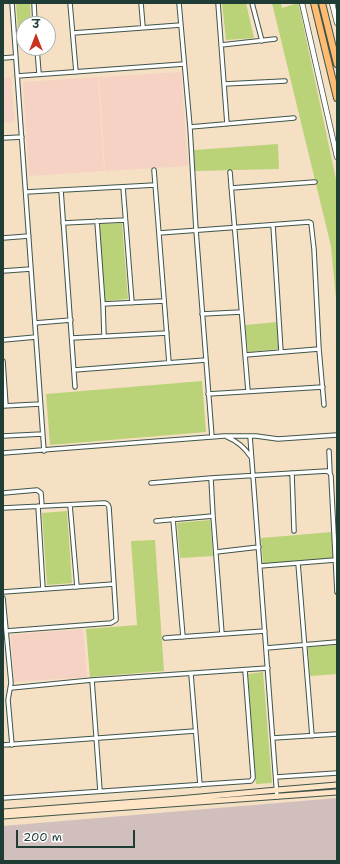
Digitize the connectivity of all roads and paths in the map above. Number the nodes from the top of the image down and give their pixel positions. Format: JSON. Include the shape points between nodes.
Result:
{"nodes":[{"id":1,"x":12,"y":3,"type":"edge"},
{"id":2,"x":34,"y":3,"type":"edge"},
{"id":3,"x":70,"y":3,"type":"edge"},
{"id":4,"x":142,"y":3,"type":"edge"},
{"id":5,"x":180,"y":3,"type":"edge"},
{"id":6,"x":218,"y":3,"type":"edge"},
{"id":7,"x":252,"y":3,"type":"edge"},
{"id":8,"x":302,"y":3,"type":"edge"},
{"id":9,"x":314,"y":3,"type":"edge"},
{"id":10,"x":322,"y":3,"type":"edge"},
{"id":11,"x":332,"y":3,"type":"edge"},
{"id":12,"x":35,"y":16,"type":"edge"},
{"id":13,"x":337,"y":23,"type":"edge"},
{"id":14,"x":181,"y":25,"type":"junction"},
{"id":15,"x":143,"y":28,"type":"junction"},
{"id":16,"x":73,"y":33,"type":"junction"},
{"id":17,"x":275,"y":39,"type":"dead end"},
{"id":18,"x":262,"y":41,"type":"junction"},
{"id":19,"x":221,"y":45,"type":"junction"},
{"id":20,"x":38,"y":56,"type":"edge"},
{"id":21,"x":16,"y":57,"type":"junction"},
{"id":22,"x":3,"y":58,"type":"edge"},
{"id":23,"x":184,"y":64,"type":"junction"},
{"id":24,"x":337,"y":64,"type":"edge"},
{"id":25,"x":76,"y":72,"type":"junction"},
{"id":26,"x":39,"y":74,"type":"junction"},
{"id":27,"x":17,"y":76,"type":"junction"},
{"id":28,"x":285,"y":81,"type":"dead end"},
{"id":29,"x":224,"y":84,"type":"junction"},
{"id":30,"x":337,"y":98,"type":"edge"},
{"id":31,"x":294,"y":118,"type":"dead end"},
{"id":32,"x":227,"y":124,"type":"junction"},
{"id":33,"x":190,"y":127,"type":"junction"},
{"id":34,"x":22,"y":137,"type":"junction"},
{"id":35,"x":3,"y":138,"type":"edge"},
{"id":36,"x":337,"y":157,"type":"edge"},
{"id":37,"x":154,"y":170,"type":"dead end"},
{"id":38,"x":230,"y":172,"type":"dead end"},
{"id":39,"x":314,"y":182,"type":"dead end"},
{"id":40,"x":155,"y":185,"type":"junction"},
{"id":41,"x":123,"y":187,"type":"junction"},
{"id":42,"x":231,"y":188,"type":"junction"},
{"id":43,"x":61,"y":190,"type":"junction"},
{"id":44,"x":26,"y":192,"type":"junction"},
{"id":45,"x":125,"y":220,"type":"junction"},
{"id":46,"x":97,"y":221,"type":"junction"},
{"id":47,"x":63,"y":223,"type":"junction"},
{"id":48,"x":273,"y":225,"type":"junction"},
{"id":49,"x":234,"y":228,"type":"junction"},
{"id":50,"x":196,"y":230,"type":"junction"},
{"id":51,"x":159,"y":233,"type":"junction"},
{"id":52,"x":29,"y":236,"type":"junction"},
{"id":53,"x":3,"y":238,"type":"edge"},
{"id":54,"x":31,"y":269,"type":"junction"},
{"id":55,"x":3,"y":271,"type":"edge"},
{"id":56,"x":164,"y":301,"type":"junction"},
{"id":57,"x":132,"y":303,"type":"junction"},
{"id":58,"x":103,"y":304,"type":"junction"},
{"id":59,"x":241,"y":312,"type":"junction"},
{"id":60,"x":202,"y":314,"type":"junction"},
{"id":61,"x":71,"y":320,"type":"junction"},
{"id":62,"x":35,"y":323,"type":"junction"},
{"id":63,"x":167,"y":333,"type":"junction"},
{"id":64,"x":104,"y":336,"type":"junction"},
{"id":65,"x":36,"y":337,"type":"junction"},
{"id":66,"x":72,"y":338,"type":"junction"},
{"id":67,"x":3,"y":340,"type":"edge"},
{"id":68,"x":319,"y":349,"type":"junction"},
{"id":69,"x":281,"y":352,"type":"junction"},
{"id":70,"x":245,"y":355,"type":"junction"},
{"id":71,"x":206,"y":360,"type":"junction"},
{"id":72,"x":3,"y":361,"type":"edge"},
{"id":73,"x":169,"y":363,"type":"junction"},
{"id":74,"x":74,"y":370,"type":"junction"},
{"id":75,"x":75,"y":387,"type":"dead end"},
{"id":76,"x":323,"y":387,"type":"junction"},
{"id":77,"x":248,"y":392,"type":"junction"},
{"id":78,"x":208,"y":394,"type":"junction"},
{"id":79,"x":40,"y":404,"type":"junction"},
{"id":80,"x":324,"y":405,"type":"dead end"},
{"id":81,"x":5,"y":406,"type":"edge"},
{"id":82,"x":42,"y":434,"type":"junction"},
{"id":83,"x":3,"y":436,"type":"edge"},
{"id":84,"x":224,"y":436,"type":"junction"},
{"id":85,"x":250,"y":436,"type":"junction"},
{"id":86,"x":337,"y":436,"type":"edge"},
{"id":87,"x":212,"y":437,"type":"junction"},
{"id":88,"x":44,"y":451,"type":"junction"},
{"id":89,"x":329,"y":451,"type":"dead end"},
{"id":90,"x":3,"y":453,"type":"edge"},
{"id":91,"x":252,"y":458,"type":"junction"},
{"id":92,"x":292,"y":473,"type":"junction"},
{"id":93,"x":330,"y":473,"type":"junction"},
{"id":94,"x":253,"y":476,"type":"junction"},
{"id":95,"x":211,"y":478,"type":"junction"},
{"id":96,"x":150,"y":483,"type":"dead end"},
{"id":97,"x":3,"y":493,"type":"edge"},
{"id":98,"x":70,"y":505,"type":"junction"},
{"id":99,"x":40,"y":506,"type":"junction"},
{"id":100,"x":3,"y":508,"type":"edge"},
{"id":101,"x":213,"y":516,"type":"junction"},
{"id":102,"x":173,"y":519,"type":"junction"},
{"id":103,"x":156,"y":521,"type":"dead end"},
{"id":104,"x":294,"y":531,"type":"dead end"},
{"id":105,"x":258,"y":547,"type":"junction"},
{"id":106,"x":216,"y":552,"type":"junction"},
{"id":107,"x":335,"y":560,"type":"junction"},
{"id":108,"x":298,"y":564,"type":"junction"},
{"id":109,"x":260,"y":566,"type":"junction"},
{"id":110,"x":114,"y":584,"type":"junction"},
{"id":111,"x":76,"y":587,"type":"junction"},
{"id":112,"x":43,"y":589,"type":"junction"},
{"id":113,"x":3,"y":592,"type":"edge"},
{"id":114,"x":337,"y":592,"type":"edge"},
{"id":115,"x":3,"y":598,"type":"edge"},
{"id":116,"x":4,"y":623,"type":"edge"},
{"id":117,"x":6,"y":631,"type":"junction"},
{"id":118,"x":265,"y":632,"type":"junction"},
{"id":119,"x":222,"y":634,"type":"junction"},
{"id":120,"x":183,"y":636,"type":"junction"},
{"id":121,"x":165,"y":638,"type":"dead end"},
{"id":122,"x":337,"y":642,"type":"edge"},
{"id":123,"x":304,"y":645,"type":"junction"},
{"id":124,"x":266,"y":648,"type":"junction"},
{"id":125,"x":3,"y":661,"type":"edge"},
{"id":126,"x":9,"y":661,"type":"junction"},
{"id":127,"x":268,"y":668,"type":"junction"},
{"id":128,"x":245,"y":670,"type":"junction"},
{"id":129,"x":191,"y":674,"type":"junction"},
{"id":130,"x":92,"y":680,"type":"junction"},
{"id":131,"x":11,"y":688,"type":"junction"},
{"id":132,"x":195,"y":732,"type":"junction"},
{"id":133,"x":337,"y":734,"type":"edge"},
{"id":134,"x":312,"y":736,"type":"junction"},
{"id":135,"x":96,"y":738,"type":"junction"},
{"id":136,"x":273,"y":738,"type":"junction"},
{"id":137,"x":12,"y":745,"type":"junction"},
{"id":138,"x":3,"y":746,"type":"edge"},
{"id":139,"x":337,"y":773,"type":"edge"},
{"id":140,"x":276,"y":777,"type":"junction"},
{"id":141,"x":200,"y":785,"type":"junction"},
{"id":142,"x":337,"y":785,"type":"edge"},
{"id":143,"x":276,"y":790,"type":"junction"},
{"id":144,"x":100,"y":791,"type":"junction"},
{"id":145,"x":337,"y":792,"type":"edge"},
{"id":146,"x":277,"y":797,"type":"junction"},
{"id":147,"x":3,"y":798,"type":"edge"},
{"id":148,"x":3,"y":812,"type":"edge"},
{"id":149,"x":3,"y":816,"type":"edge"}],
"edges":[{"from":1,"to":21,"type":"street"},
{"from":2,"to":12,"type":"street"},
{"from":3,"to":16,"type":"street"},
{"from":4,"to":15,"type":"street"},
{"from":5,"to":14,"type":"street"},
{"from":6,"to":19,"type":"street"},
{"from":7,"to":18,"type":"street"},
{"from":8,"to":36,"type":"street"},
{"from":9,"to":30,"type":"highway"},
{"from":10,"to":24,"type":"highway"},
{"from":11,"to":13,"type":"street"},
{"from":14,"to":15,"type":"street"},
{"from":14,"to":23,"type":"street"},
{"from":15,"to":16,"type":"street"},
{"from":16,"to":25,"type":"street"},
{"from":17,"to":18,"type":"street"},
{"from":18,"to":19,"type":"street"},
{"from":19,"to":29,"type":"street"},
{"from":20,"to":26,"type":"street"},
{"from":21,"to":22,"type":"street"},
{"from":21,"to":27,"type":"street"},
{"from":23,"to":25,"type":"street"},
{"from":23,"to":33,"type":"street"},
{"from":25,"to":26,"type":"street"},
{"from":26,"to":27,"type":"street"},
{"from":27,"to":34,"type":"street"},
{"from":28,"to":29,"type":"street"},
{"from":29,"to":32,"type":"street"},
{"from":31,"to":32,"type":"street"},
{"from":32,"to":33,"type":"street"},
{"from":33,"to":50,"type":"street"},
{"from":34,"to":35,"type":"street"},
{"from":34,"to":44,"type":"street"},
{"from":37,"to":40,"type":"street"},
{"from":38,"to":42,"type":"street"},
{"from":39,"to":42,"type":"street"},
{"from":40,"to":41,"type":"street"},
{"from":40,"to":51,"type":"street"},
{"from":41,"to":43,"type":"street"},
{"from":41,"to":45,"type":"street"},
{"from":42,"to":49,"type":"street"},
{"from":43,"to":44,"type":"street"},
{"from":43,"to":47,"type":"street"},
{"from":44,"to":52,"type":"street"},
{"from":45,"to":46,"type":"street"},
{"from":45,"to":57,"type":"street"},
{"from":46,"to":47,"type":"street"},
{"from":46,"to":58,"type":"street"},
{"from":47,"to":61,"type":"street"},
{"from":48,"to":49,"type":"street"},
{"from":48,"to":68,"type":"street","via":[[311,223]]},
{"from":48,"to":69,"type":"street"},
{"from":49,"to":50,"type":"street"},
{"from":49,"to":59,"type":"street"},
{"from":50,"to":51,"type":"street"},
{"from":50,"to":60,"type":"street"},
{"from":51,"to":56,"type":"street"},
{"from":52,"to":53,"type":"street"},
{"from":52,"to":54,"type":"street"},
{"from":54,"to":55,"type":"street"},
{"from":54,"to":62,"type":"street"},
{"from":56,"to":57,"type":"street"},
{"from":56,"to":63,"type":"street"},
{"from":57,"to":58,"type":"street"},
{"from":58,"to":64,"type":"street"},
{"from":59,"to":60,"type":"street"},
{"from":59,"to":70,"type":"street"},
{"from":60,"to":71,"type":"street"},
{"from":61,"to":62,"type":"street"},
{"from":61,"to":66,"type":"street"},
{"from":62,"to":65,"type":"street"},
{"from":63,"to":64,"type":"street"},
{"from":63,"to":73,"type":"street"},
{"from":64,"to":66,"type":"street"},
{"from":65,"to":67,"type":"street"},
{"from":65,"to":79,"type":"street"},
{"from":66,"to":74,"type":"street"},
{"from":68,"to":69,"type":"street"},
{"from":68,"to":76,"type":"street"},
{"from":69,"to":70,"type":"street"},
{"from":70,"to":77,"type":"street"},
{"from":71,"to":73,"type":"street"},
{"from":71,"to":78,"type":"street"},
{"from":72,"to":81,"type":"street"},
{"from":73,"to":74,"type":"street"},
{"from":74,"to":75,"type":"street"},
{"from":76,"to":77,"type":"street"},
{"from":76,"to":80,"type":"street"},
{"from":77,"to":78,"type":"street"},
{"from":78,"to":87,"type":"street"},
{"from":79,"to":81,"type":"street"},
{"from":79,"to":82,"type":"street"},
{"from":82,"to":83,"type":"street"},
{"from":82,"to":88,"type":"street"},
{"from":84,"to":85,"type":"street"},
{"from":84,"to":87,"type":"street"},
{"from":84,"to":91,"type":"street","via":[[237,442]]},
{"from":85,"to":86,"type":"street","via":[[278,439]]},
{"from":85,"to":91,"type":"street"},
{"from":87,"to":88,"type":"street"},
{"from":88,"to":90,"type":"street"},
{"from":89,"to":93,"type":"street"},
{"from":91,"to":94,"type":"street"},
{"from":92,"to":93,"type":"street"},
{"from":92,"to":94,"type":"street"},
{"from":92,"to":104,"type":"street"},
{"from":93,"to":107,"type":"street"},
{"from":94,"to":95,"type":"street"},
{"from":94,"to":105,"type":"street"},
{"from":95,"to":96,"type":"street"},
{"from":95,"to":101,"type":"street"},
{"from":97,"to":99,"type":"street","via":[[37,490],[40,492]]},
{"from":98,"to":99,"type":"street"},
{"from":98,"to":110,"type":"street","via":[[108,505]]},
{"from":98,"to":111,"type":"street"},
{"from":99,"to":100,"type":"street"},
{"from":99,"to":112,"type":"street"},
{"from":101,"to":102,"type":"street"},
{"from":101,"to":106,"type":"street"},
{"from":102,"to":103,"type":"street"},
{"from":102,"to":120,"type":"street"},
{"from":105,"to":106,"type":"street"},
{"from":105,"to":109,"type":"street"},
{"from":106,"to":119,"type":"street"},
{"from":107,"to":108,"type":"street"},
{"from":107,"to":114,"type":"street"},
{"from":108,"to":109,"type":"street"},
{"from":108,"to":123,"type":"street"},
{"from":109,"to":118,"type":"street"},
{"from":110,"to":111,"type":"street"},
{"from":110,"to":117,"type":"street","via":[[114,622]]},
{"from":111,"to":112,"type":"street"},
{"from":112,"to":113,"type":"street"},
{"from":115,"to":116,"type":"street"},
{"from":116,"to":117,"type":"street"},
{"from":117,"to":126,"type":"street"},
{"from":118,"to":119,"type":"street"},
{"from":118,"to":124,"type":"street"},
{"from":119,"to":120,"type":"street"},
{"from":120,"to":121,"type":"street"},
{"from":122,"to":123,"type":"street"},
{"from":123,"to":124,"type":"street"},
{"from":123,"to":134,"type":"street"},
{"from":124,"to":127,"type":"street"},
{"from":125,"to":126,"type":"street"},
{"from":126,"to":131,"type":"street"},
{"from":127,"to":128,"type":"street"},
{"from":127,"to":136,"type":"street"},
{"from":128,"to":129,"type":"street"},
{"from":128,"to":141,"type":"street","via":[[253,778],[251,781]]},
{"from":129,"to":130,"type":"street"},
{"from":129,"to":132,"type":"street"},
{"from":130,"to":131,"type":"street"},
{"from":130,"to":135,"type":"street"},
{"from":131,"to":137,"type":"street","via":[[8,700]]},
{"from":132,"to":135,"type":"street"},
{"from":132,"to":141,"type":"street"},
{"from":133,"to":134,"type":"street"},
{"from":134,"to":136,"type":"street"},
{"from":135,"to":137,"type":"street"},
{"from":135,"to":144,"type":"street"},
{"from":136,"to":140,"type":"street"},
{"from":137,"to":138,"type":"street"},
{"from":139,"to":140,"type":"street"},
{"from":140,"to":143,"type":"street"},
{"from":141,"to":144,"type":"street"},
{"from":142,"to":143,"type":"main road"},
{"from":143,"to":146,"type":"street"},
{"from":143,"to":148,"type":"main road"},
{"from":144,"to":147,"type":"street"},
{"from":145,"to":146,"type":"main road"},
{"from":146,"to":149,"type":"main road"}]}
